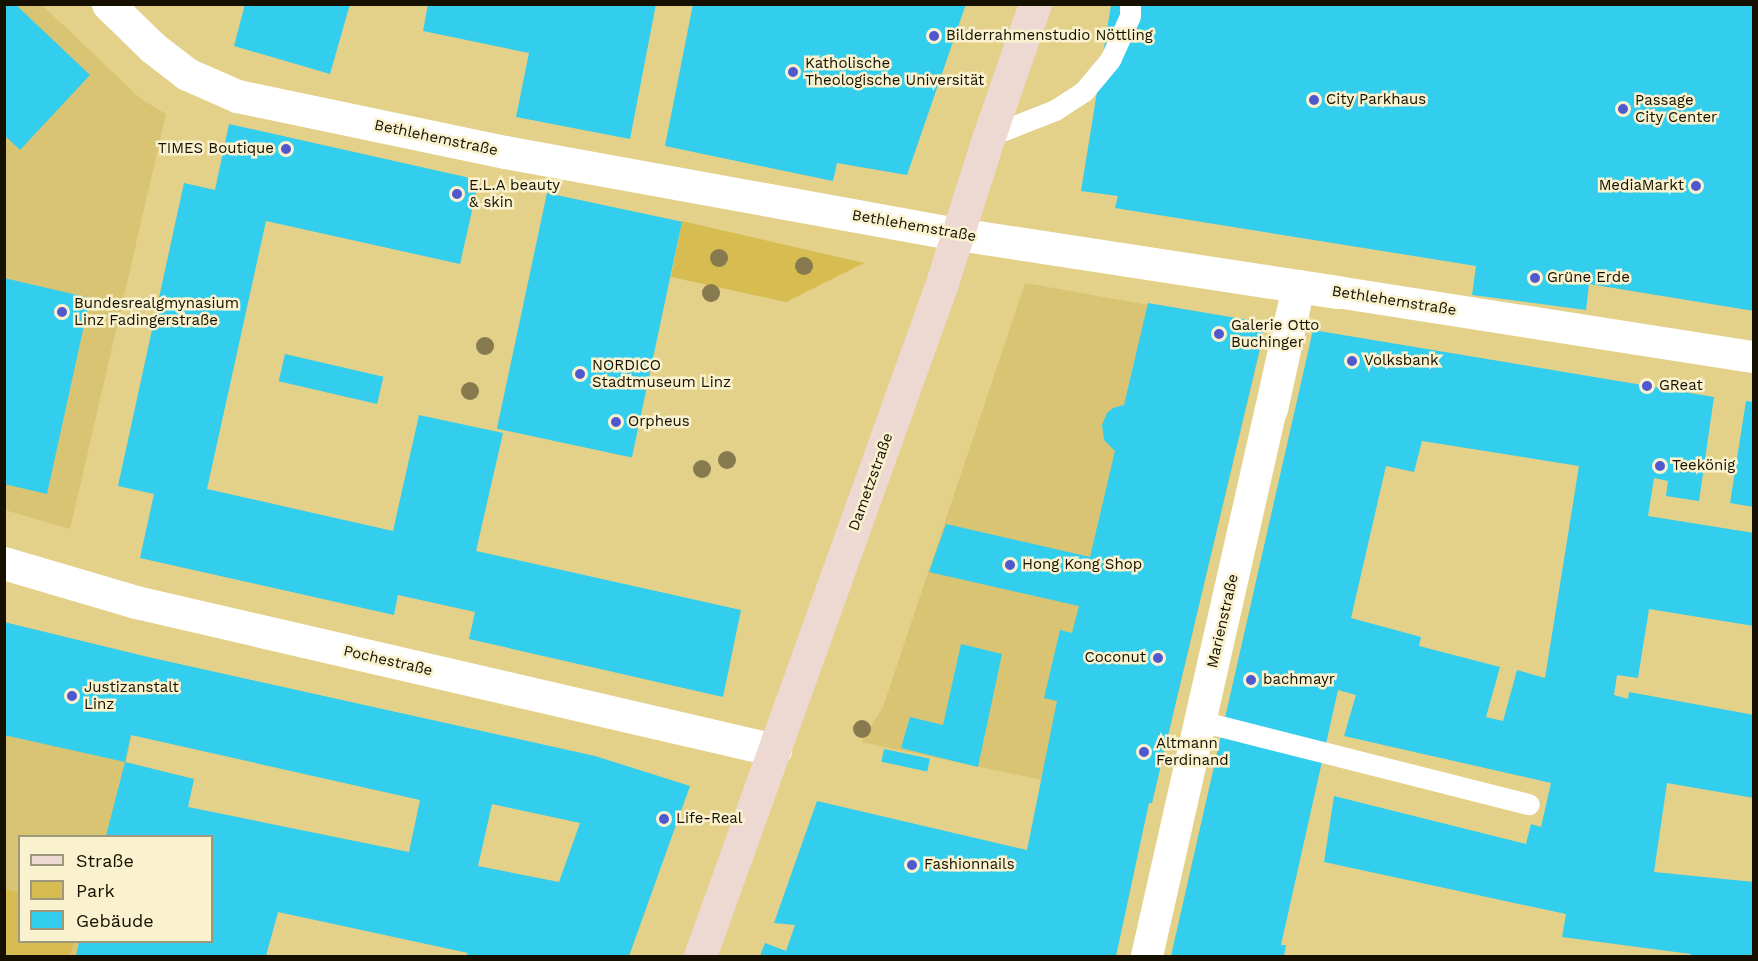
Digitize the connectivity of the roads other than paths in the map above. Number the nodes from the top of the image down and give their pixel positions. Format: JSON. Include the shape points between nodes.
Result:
{"nodes":[{"id":1,"x":108,"y":4,"type":"edge"},
{"id":2,"x":1035,"y":4,"type":"edge"},
{"id":3,"x":1130,"y":4,"type":"edge"},
{"id":4,"x":989,"y":136,"type":"junction"},
{"id":5,"x":958,"y":234,"type":"junction"},
{"id":6,"x":1298,"y":286,"type":"junction"},
{"id":7,"x":1337,"y":292,"type":"joint"},
{"id":8,"x":1754,"y":357,"type":"edge"},
{"id":9,"x":1271,"y":409,"type":"joint"},
{"id":10,"x":4,"y":563,"type":"edge"},
{"id":11,"x":1200,"y":721,"type":"junction"},
{"id":12,"x":775,"y":750,"type":"junction"},
{"id":13,"x":1529,"y":804,"type":"dead end"},
{"id":14,"x":700,"y":957,"type":"edge"},
{"id":15,"x":1147,"y":957,"type":"edge"}],
"edges":[{"from":1,"to":5,"type":"street","name":"Bethlehemstraße","via":[[152,47],[187,74],[237,96],[505,152]]},
{"from":2,"to":4,"type":"main road","name":"Dametzstraße"},
{"from":3,"to":4,"type":"lane","via":[[1130,16],[1110,60],[1084,92],[1055,110]]},
{"from":4,"to":5,"type":"main road","name":"Dametzstraße"},
{"from":5,"to":6,"type":"street","name":"Bethlehemstraße"},
{"from":5,"to":12,"type":"main road","name":"Dametzstraße"},
{"from":6,"to":7,"type":"street","name":"Bethlehemstraße"},
{"from":6,"to":9,"type":"street","name":"Marienstraße"},
{"from":7,"to":8,"type":"street","name":"Bethlehemstraße"},
{"from":9,"to":11,"type":"street","name":"Marienstraße"},
{"from":10,"to":12,"type":"street","name":"Pochestraße","via":[[136,602]]},
{"from":11,"to":13,"type":"lane"},
{"from":11,"to":15,"type":"street","name":"Marienstraße"},
{"from":12,"to":14,"type":"main road","name":"Dametzstraße"}]}
